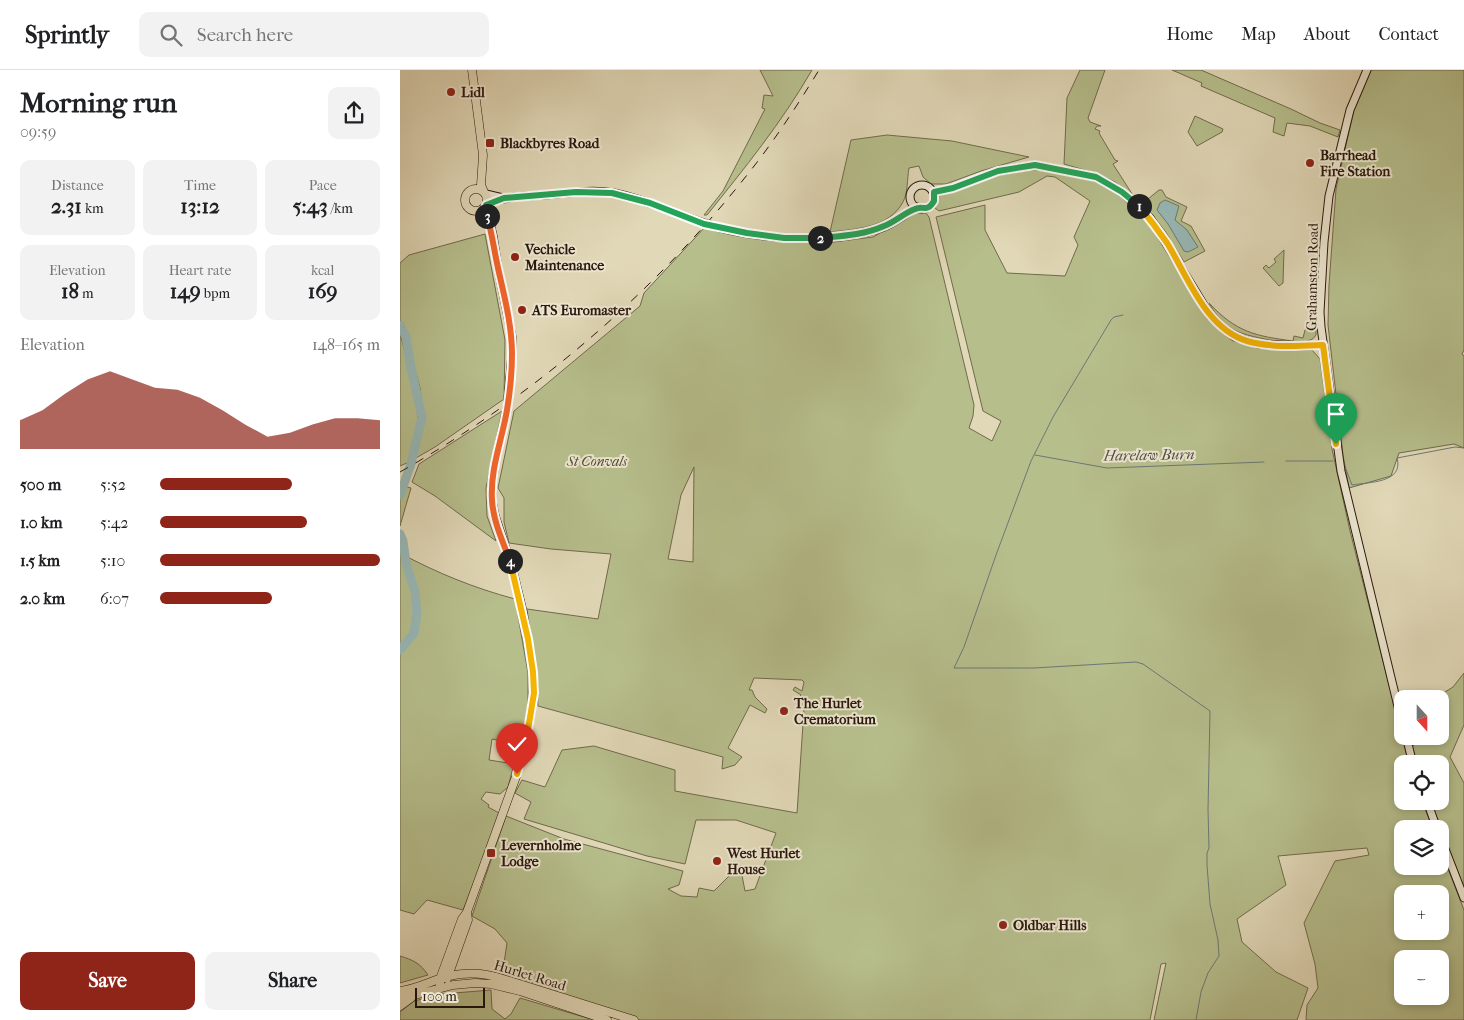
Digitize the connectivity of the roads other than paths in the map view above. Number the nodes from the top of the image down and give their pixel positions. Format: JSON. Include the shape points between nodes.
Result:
{"nodes":[{"id":1,"x":472,"y":70,"type":"edge"},
{"id":2,"x":1367,"y":70,"type":"edge"},
{"id":3,"x":482,"y":168,"type":"junction"},
{"id":4,"x":934,"y":192,"type":"junction"},
{"id":5,"x":467,"y":193,"type":"junction"},
{"id":6,"x":485,"y":193,"type":"junction"},
{"id":7,"x":504,"y":198,"type":"junction"},
{"id":8,"x":486,"y":206,"type":"junction"},
{"id":9,"x":917,"y":207,"type":"junction"},
{"id":10,"x":475,"y":212,"type":"junction"},
{"id":11,"x":490,"y":227,"type":"junction"},
{"id":12,"x":1323,"y":345,"type":"junction"},
{"id":13,"x":1394,"y":690,"type":"edge"},
{"id":14,"x":1449,"y":859,"type":"edge"},
{"id":15,"x":1464,"y":898,"type":"edge"},
{"id":16,"x":444,"y":978,"type":"junction"},
{"id":17,"x":443,"y":987,"type":"junction"},
{"id":18,"x":400,"y":991,"type":"edge"},
{"id":19,"x":415,"y":996,"type":"junction"},
{"id":20,"x":400,"y":999,"type":"edge"},
{"id":21,"x":400,"y":1006,"type":"edge"},
{"id":22,"x":607,"y":1020,"type":"edge"},
{"id":23,"x":634,"y":1020,"type":"edge"}],
"edges":[{"from":1,"to":3,"type":"main road"},
{"from":2,"to":12,"type":"street","name":"Grahamston Road","via":[[1350,110],[1326,214],[1320,312]]},
{"from":3,"to":5,"type":"main road"},
{"from":3,"to":6,"type":"main road","via":[[481,185]]},
{"from":4,"to":9,"type":"street","via":[[932,204],[925,209]]},
{"from":4,"to":9,"type":"street","via":[[925,185],[914,188],[910,198]]},
{"from":4,"to":12,"type":"street","via":[[998,171],[1035,165],[1096,177],[1122,192],[1150,218],[1210,315],[1224,329],[1235,337],[1258,344]]},
{"from":5,"to":6,"type":"main road","via":[[473,189]]},
{"from":5,"to":10,"type":"main road","via":[[465,203]]},
{"from":6,"to":7,"type":"street"},
{"from":6,"to":8,"type":"main road"},
{"from":7,"to":8,"type":"street"},
{"from":7,"to":9,"type":"street","via":[[576,192],[612,193],[650,203],[704,224],[784,238],[861,234],[885,226]]},
{"from":8,"to":10,"type":"main road"},
{"from":8,"to":11,"type":"main road"},
{"from":10,"to":11,"type":"main road"},
{"from":11,"to":16,"type":"main road","via":[[512,337],[507,411],[495,463],[492,501],[522,608],[534,693],[517,774],[462,919]]},
{"from":12,"to":13,"type":"street","name":"Grahamston Road","via":[[1341,471]]},
{"from":14,"to":15,"type":"street"},
{"from":16,"to":17,"type":"main road"},
{"from":16,"to":18,"type":"main road","name":"Hurlet Road"},
{"from":16,"to":23,"type":"main road","name":"Hurlet Road","via":[[476,974],[496,976]]},
{"from":17,"to":19,"type":"main road","name":"Hurlet Road"},
{"from":17,"to":22,"type":"main road","name":"Hurlet Road","via":[[476,983],[498,985]]},
{"from":19,"to":20,"type":"main road","name":"Hurlet Road"},
{"from":19,"to":21,"type":"main road"}]}
